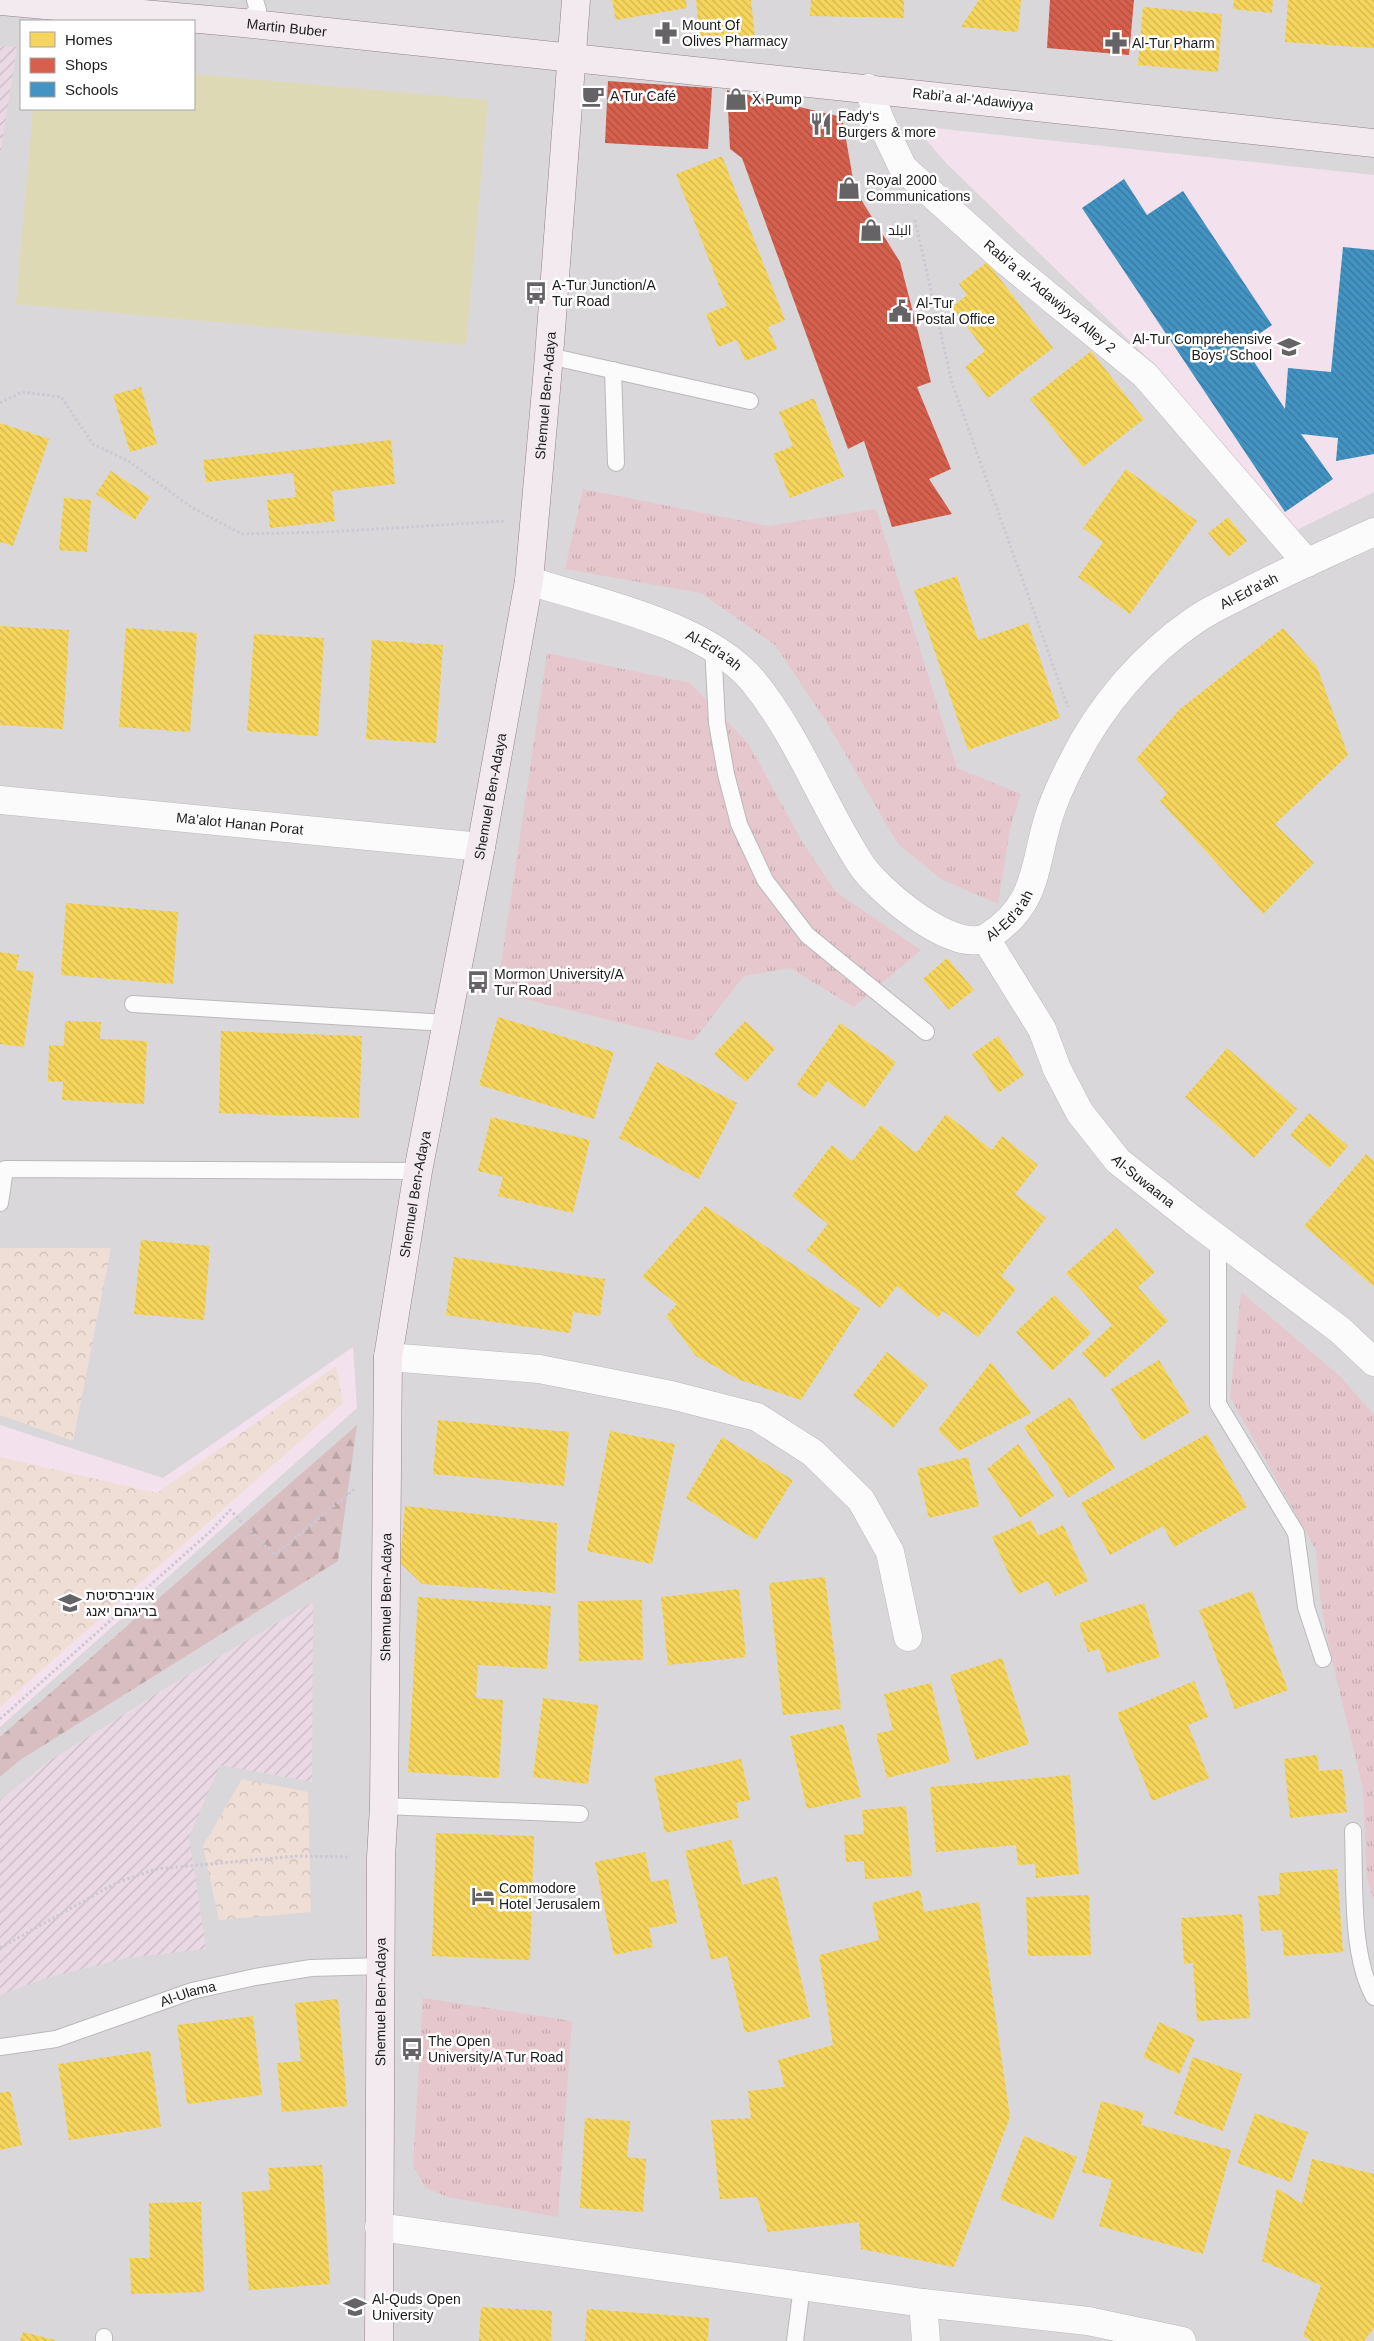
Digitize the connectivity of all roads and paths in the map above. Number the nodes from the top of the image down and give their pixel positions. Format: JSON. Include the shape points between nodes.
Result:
{"nodes":[{"id":1,"x":576,"y":0,"type":"edge"},
{"id":2,"x":0,"y":1,"type":"edge"},
{"id":3,"x":249,"y":11,"type":"edge"},
{"id":4,"x":572,"y":59,"type":"junction"},
{"id":5,"x":868,"y":88,"type":"junction"},
{"id":6,"x":1374,"y":143,"type":"edge"},
{"id":7,"x":914,"y":215,"type":"dead end"},
{"id":8,"x":549,"y":356,"type":"junction"},
{"id":9,"x":614,"y":370,"type":"junction"},
{"id":10,"x":750,"y":401,"type":"dead end"},
{"id":11,"x":0,"y":403,"type":"edge"},
{"id":12,"x":616,"y":463,"type":"dead end"},
{"id":13,"x":535,"y":519,"type":"junction"},
{"id":14,"x":1374,"y":532,"type":"edge"},
{"id":15,"x":1307,"y":563,"type":"junction"},
{"id":16,"x":529,"y":581,"type":"junction"},
{"id":17,"x":713,"y":646,"type":"junction"},
{"id":18,"x":1068,"y":708,"type":"dead end"},
{"id":19,"x":0,"y":800,"type":"edge"},
{"id":20,"x":481,"y":847,"type":"junction"},
{"id":21,"x":986,"y":939,"type":"junction"},
{"id":22,"x":133,"y":1004,"type":"dead end"},
{"id":23,"x":446,"y":1023,"type":"junction"},
{"id":24,"x":926,"y":1032,"type":"dead end"},
{"id":25,"x":418,"y":1171,"type":"junction"},
{"id":26,"x":0,"y":1203,"type":"edge"},
{"id":27,"x":1218,"y":1239,"type":"junction"},
{"id":28,"x":388,"y":1357,"type":"junction"},
{"id":29,"x":1374,"y":1362,"type":"edge"},
{"id":30,"x":387,"y":1462,"type":"junction"},
{"id":31,"x":908,"y":1637,"type":"dead end"},
{"id":32,"x":1323,"y":1659,"type":"dead end"},
{"id":33,"x":0,"y":1719,"type":"edge"},
{"id":34,"x":384,"y":1806,"type":"junction"},
{"id":35,"x":580,"y":1814,"type":"dead end"},
{"id":36,"x":1354,"y":1831,"type":"dead end"},
{"id":37,"x":381,"y":1857,"type":"junction"},
{"id":38,"x":0,"y":1948,"type":"edge"},
{"id":39,"x":382,"y":1966,"type":"junction"},
{"id":40,"x":1374,"y":1997,"type":"edge"},
{"id":41,"x":0,"y":2047,"type":"edge"},
{"id":42,"x":379,"y":2227,"type":"junction"},
{"id":43,"x":802,"y":2286,"type":"junction"},
{"id":44,"x":923,"y":2303,"type":"junction"},
{"id":45,"x":379,"y":2341,"type":"edge"},
{"id":46,"x":796,"y":2341,"type":"edge"},
{"id":47,"x":926,"y":2341,"type":"edge"},
{"id":48,"x":1182,"y":2341,"type":"edge"}],
"edges":[{"from":1,"to":4,"type":"street","name":"Shemuel Ben-Adaya"},
{"from":2,"to":3,"type":"street","name":"Martin Buber"},
{"from":3,"to":4,"type":"street","name":"Martin Buber"},
{"from":4,"to":5,"type":"street","name":"Rabiʼa al-'Adawiyya"},
{"from":4,"to":8,"type":"street","name":"Shemuel Ben-Adaya"},
{"from":5,"to":6,"type":"street","name":"Rabiʼa al-'Adawiyya"},
{"from":5,"to":15,"type":"street","name":"Rabiʼa al-'Adawiyya Alley 2","via":[[903,168],[1007,262],[1145,375]]},
{"from":7,"to":18,"type":"path","via":[[952,383]]},
{"from":8,"to":9,"type":"lane"},
{"from":8,"to":13,"type":"street","name":"Shemuel Ben-Adaya"},
{"from":9,"to":10,"type":"lane"},
{"from":9,"to":12,"type":"lane"},
{"from":11,"to":13,"type":"path","via":[[22,392],[62,397],[93,444],[130,462],[191,507],[242,534]]},
{"from":13,"to":16,"type":"street","name":"Shemuel Ben-Adaya"},
{"from":14,"to":15,"type":"street","name":"Al-Ed'a'ah"},
{"from":15,"to":21,"type":"street","name":"Al-Ed'a'ah","via":[[1197,618],[1166,641],[1130,678],[1095,722],[1073,761],[1050,815],[1035,877],[1019,911]]},
{"from":16,"to":17,"type":"street","name":"Al-Ed'a'ah","via":[[622,609]]},
{"from":16,"to":20,"type":"street","name":"Shemuel Ben-Adaya"},
{"from":17,"to":21,"type":"street","name":"Al-Ed'a'ah","via":[[752,679],[793,740],[838,828],[867,874],[906,909],[943,934],[962,940]]},
{"from":17,"to":24,"type":"lane","via":[[717,723],[726,774],[740,824],[765,880],[807,935]]},
{"from":19,"to":20,"type":"street","name":"Ma’alot Hanan Porat"},
{"from":20,"to":23,"type":"street","name":"Shemuel Ben-Adaya"},
{"from":21,"to":27,"type":"street","name":"Al-Suwaana","via":[[1042,1029],[1057,1069],[1080,1112],[1118,1161]]},
{"from":22,"to":23,"type":"lane"},
{"from":23,"to":25,"type":"street","name":"Shemuel Ben-Adaya"},
{"from":25,"to":26,"type":"lane","via":[[5,1169]]},
{"from":25,"to":28,"type":"street","name":"Shemuel Ben-Adaya"},
{"from":27,"to":29,"type":"street","name":"Al-Suwaana","via":[[1340,1330]]},
{"from":27,"to":32,"type":"lane","via":[[1218,1404],[1296,1533],[1306,1606]]},
{"from":28,"to":30,"type":"street","name":"Shemuel Ben-Adaya"},
{"from":28,"to":31,"type":"street","via":[[539,1368],[671,1395],[757,1418],[813,1453],[861,1500],[890,1552]]},
{"from":30,"to":33,"type":"path","via":[[274,1555],[230,1510],[212,1530]]},
{"from":30,"to":34,"type":"street","name":"Shemuel Ben-Adaya"},
{"from":34,"to":35,"type":"lane"},
{"from":34,"to":37,"type":"street","name":"Shemuel Ben-Adaya"},
{"from":36,"to":40,"type":"lane","via":[[1358,1941],[1365,1982]]},
{"from":37,"to":38,"type":"path","via":[[297,1856],[156,1869],[116,1883]]},
{"from":37,"to":39,"type":"street","name":"Shemuel Ben-Adaya"},
{"from":39,"to":41,"type":"lane","name":"Al-Ulama","via":[[310,1968],[237,1981],[192,1991],[56,2038]]},
{"from":39,"to":42,"type":"street","name":"Shemuel Ben-Adaya"},
{"from":42,"to":43,"type":"street"},
{"from":42,"to":45,"type":"street","name":"Shemuel Ben-Adaya"},
{"from":43,"to":44,"type":"street"},
{"from":43,"to":46,"type":"lane"},
{"from":44,"to":47,"type":"street"},
{"from":44,"to":48,"type":"street","via":[[1088,2321]]}]}
